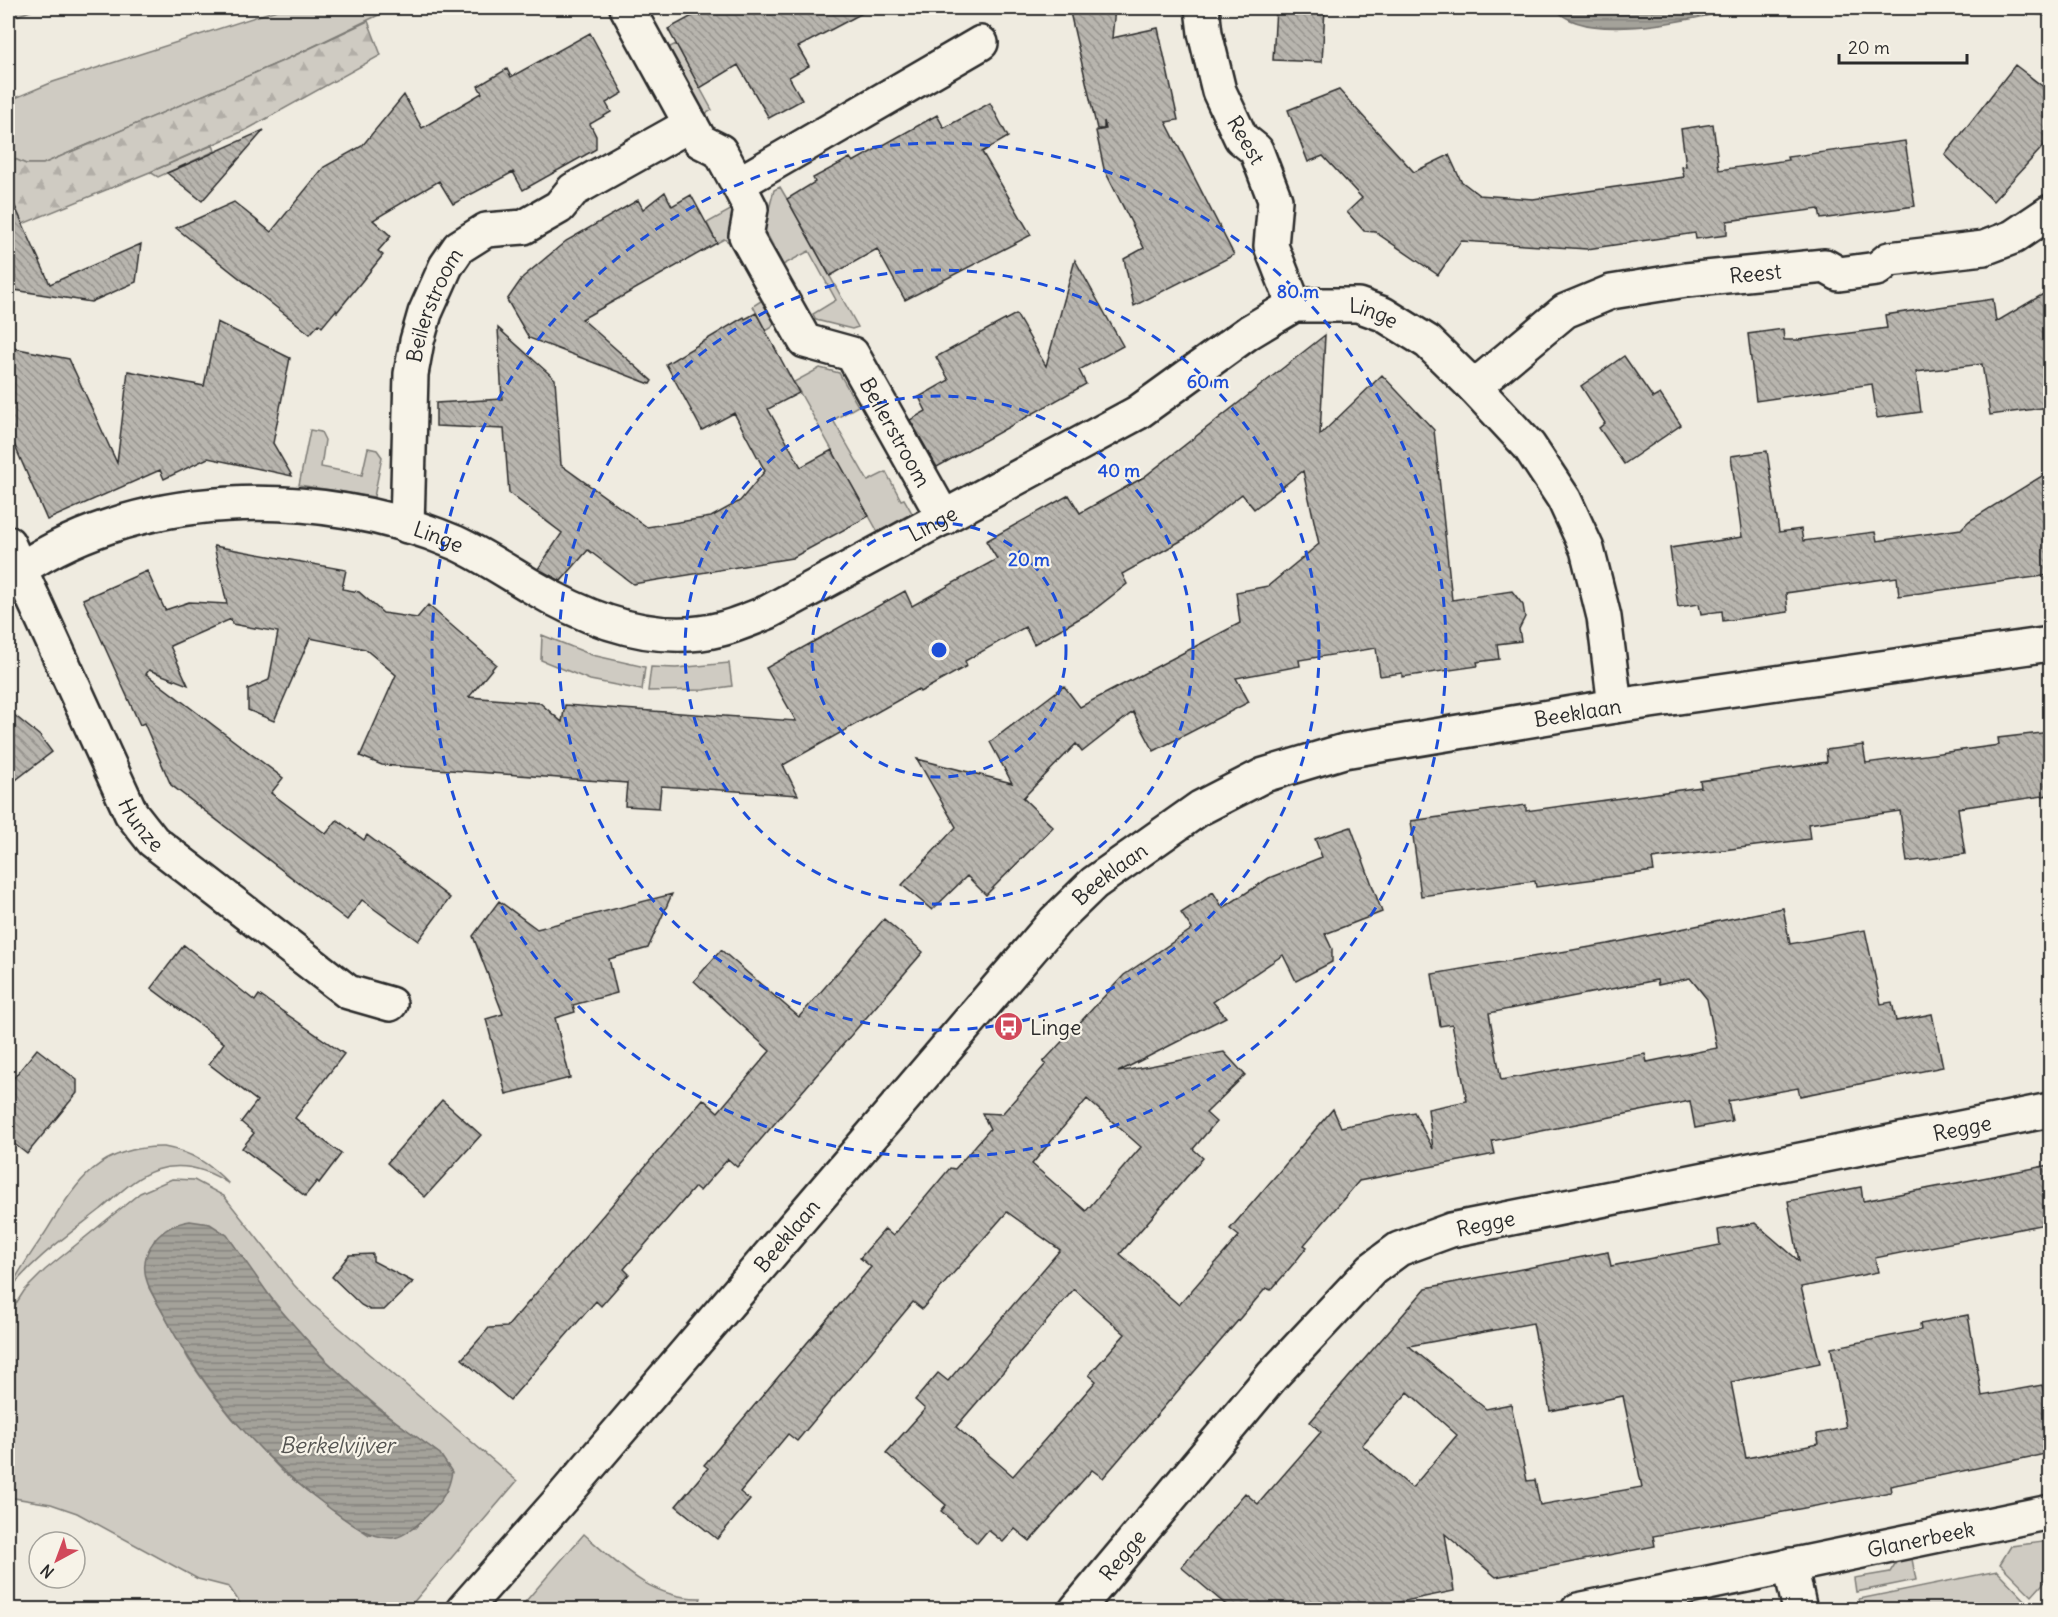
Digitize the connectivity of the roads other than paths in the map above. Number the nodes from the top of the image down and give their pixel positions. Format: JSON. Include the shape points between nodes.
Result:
{"nodes":[{"id":1,"x":627,"y":8,"type":"edge"},
{"id":2,"x":1202,"y":8,"type":"edge"},
{"id":3,"x":981,"y":43,"type":"dead end"},
{"id":4,"x":691,"y":124,"type":"junction"},
{"id":5,"x":738,"y":184,"type":"junction"},
{"id":6,"x":2050,"y":212,"type":"edge"},
{"id":7,"x":1294,"y":305,"type":"junction"},
{"id":8,"x":1474,"y":387,"type":"junction"},
{"id":9,"x":944,"y":518,"type":"junction"},
{"id":10,"x":406,"y":526,"type":"junction"},
{"id":11,"x":11,"y":563,"type":"edge"},
{"id":12,"x":2050,"y":644,"type":"edge"},
{"id":13,"x":1615,"y":706,"type":"junction"},
{"id":14,"x":390,"y":1004,"type":"dead end"},
{"id":15,"x":2050,"y":1110,"type":"edge"},
{"id":16,"x":2050,"y":1512,"type":"edge"},
{"id":17,"x":1790,"y":1565,"type":"junction"},
{"id":18,"x":1080,"y":1608,"type":"edge"},
{"id":19,"x":463,"y":1610,"type":"edge"},
{"id":20,"x":1578,"y":1610,"type":"edge"},
{"id":21,"x":1800,"y":1610,"type":"edge"}],
"edges":[{"from":1,"to":4,"type":"street","name":"Beilerstroom"},
{"from":2,"to":7,"type":"street","name":"Reest","via":[[1219,91],[1241,138],[1256,150],[1275,200],[1271,246]]},
{"from":3,"to":5,"type":"street"},
{"from":4,"to":5,"type":"street","name":"Beilerstroom","via":[[700,141],[720,151]]},
{"from":4,"to":10,"type":"street","name":"Beilerstroom","via":[[573,190],[559,207],[524,227],[486,230],[459,247],[437,286],[417,340],[411,374]]},
{"from":5,"to":9,"type":"street","name":"Beilerstroom","via":[[751,209],[746,236],[805,341],[852,354]]},
{"from":6,"to":8,"type":"street","name":"Reest","via":[[2013,237],[1984,248],[1889,258],[1876,269],[1839,274],[1825,266],[1611,292],[1565,312]]},
{"from":7,"to":8,"type":"street","name":"Linge","via":[[1358,305],[1383,314],[1428,342]]},
{"from":7,"to":9,"type":"street","name":"Linge","via":[[1249,332],[1137,413]]},
{"from":8,"to":13,"type":"street","name":"Linge","via":[[1529,446],[1564,499],[1587,549],[1604,617]]},
{"from":9,"to":10,"type":"street","name":"Linge","via":[[768,612],[720,629],[674,634],[641,631],[564,605],[465,548]]},
{"from":10,"to":11,"type":"street","name":"Linge","via":[[328,507],[267,502],[226,504],[176,511],[99,530]]},
{"from":11,"to":14,"type":"street","name":"Hunze","via":[[131,813],[153,842],[348,992]]},
{"from":12,"to":13,"type":"street","name":"Beeklaan"},
{"from":13,"to":19,"type":"street","name":"Beeklaan","via":[[1344,751],[1264,775],[1200,808],[1094,884],[1054,921]]},
{"from":15,"to":18,"type":"street","name":"Regge","via":[[1451,1230],[1399,1250],[1372,1269],[1272,1376]]},
{"from":16,"to":17,"type":"street","name":"Glanerbeek"},
{"from":17,"to":20,"type":"street","name":"Glanerbeek"},
{"from":17,"to":21,"type":"street"}]}
